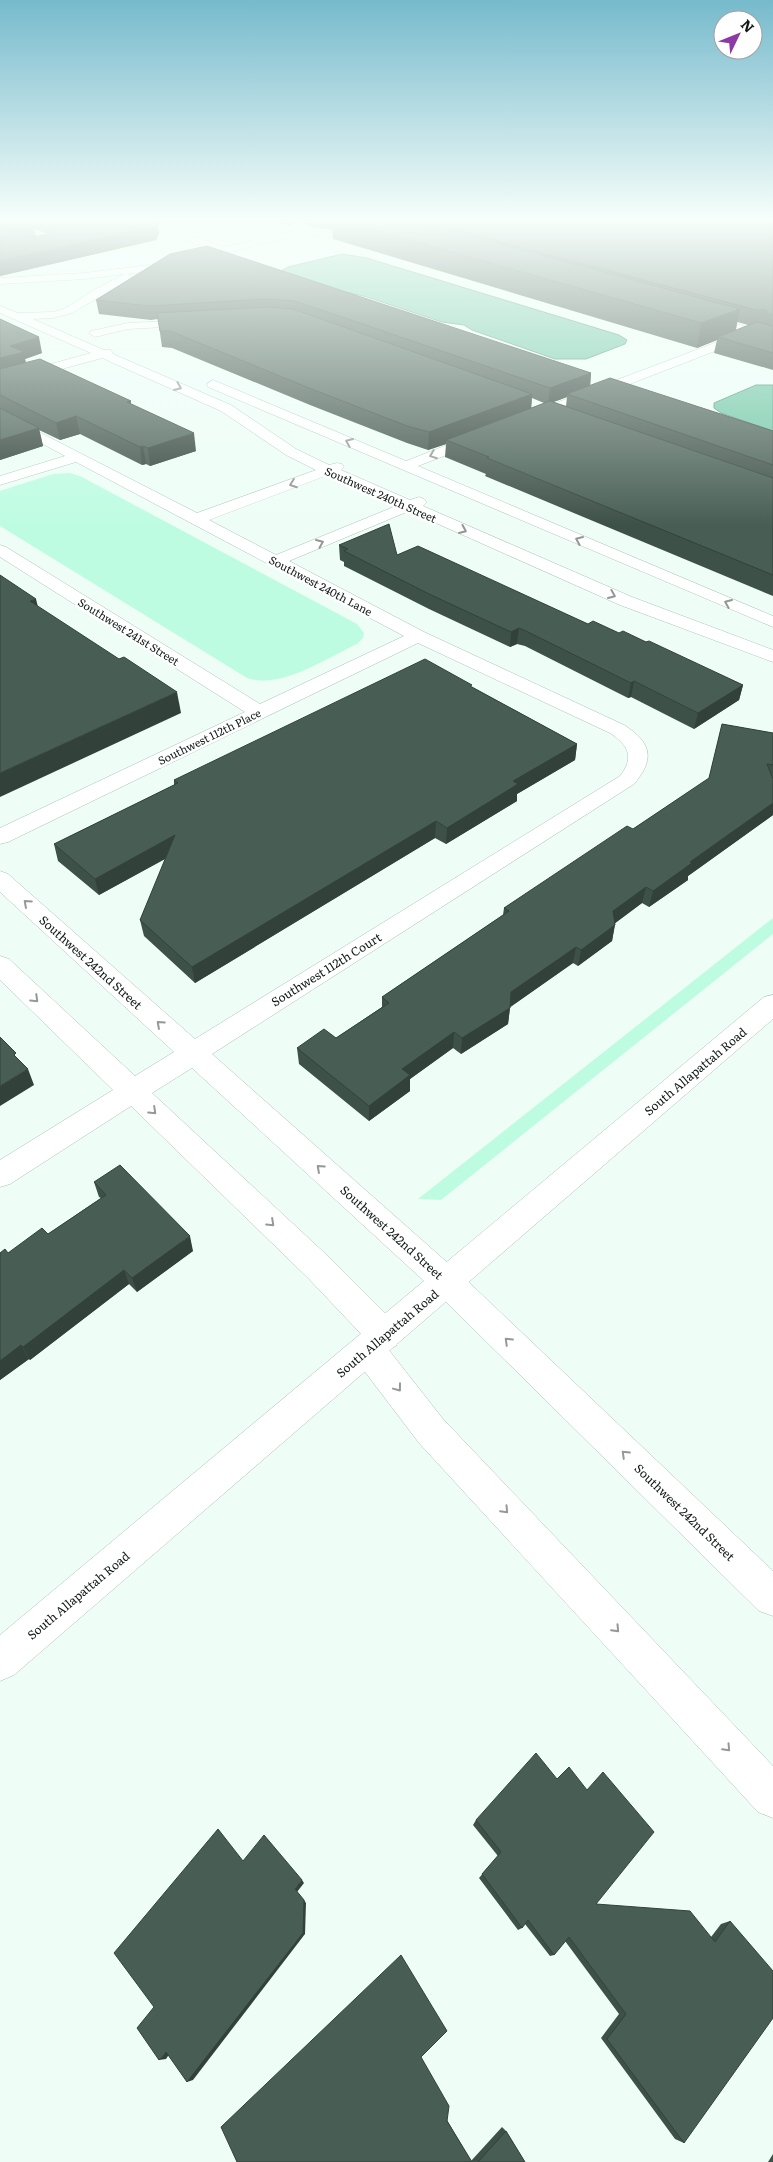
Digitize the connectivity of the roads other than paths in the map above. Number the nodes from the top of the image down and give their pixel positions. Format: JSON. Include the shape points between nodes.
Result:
{"nodes":[{"id":1,"x":33,"y":324,"type":"edge"},
{"id":2,"x":167,"y":324,"type":"edge"},
{"id":3,"x":731,"y":324,"type":"edge"},
{"id":4,"x":746,"y":324,"type":"edge"},
{"id":5,"x":772,"y":331,"type":"edge"},
{"id":6,"x":753,"y":332,"type":"junction"},
{"id":7,"x":754,"y":347,"type":"edge"},
{"id":8,"x":101,"y":354,"type":"junction"},
{"id":9,"x":201,"y":378,"type":"dead end"},
{"id":10,"x":0,"y":382,"type":"edge"},
{"id":11,"x":530,"y":404,"type":"edge"},
{"id":12,"x":549,"y":411,"type":"junction"},
{"id":13,"x":0,"y":416,"type":"edge"},
{"id":14,"x":571,"y":419,"type":"edge"},
{"id":15,"x":519,"y":422,"type":"edge"},
{"id":16,"x":493,"y":432,"type":"edge"},
{"id":17,"x":375,"y":453,"type":"junction"},
{"id":18,"x":77,"y":457,"type":"junction"},
{"id":19,"x":406,"y":466,"type":"junction"},
{"id":20,"x":443,"y":469,"type":"dead end"},
{"id":21,"x":328,"y":470,"type":"junction"},
{"id":22,"x":427,"y":475,"type":"junction"},
{"id":23,"x":0,"y":481,"type":"edge"},
{"id":24,"x":455,"y":487,"type":"junction"},
{"id":25,"x":408,"y":506,"type":"junction"},
{"id":26,"x":196,"y":519,"type":"junction"},
{"id":27,"x":0,"y":550,"type":"edge"},
{"id":28,"x":275,"y":561,"type":"junction"},
{"id":29,"x":773,"y":622,"type":"edge"},
{"id":30,"x":418,"y":636,"type":"junction"},
{"id":31,"x":773,"y":656,"type":"edge"},
{"id":32,"x":259,"y":712,"type":"junction"},
{"id":33,"x":638,"y":754,"type":"joint"},
{"id":34,"x":0,"y":837,"type":"edge"},
{"id":35,"x":0,"y":879,"type":"edge"},
{"id":36,"x":0,"y":965,"type":"edge"},
{"id":37,"x":773,"y":1004,"type":"edge"},
{"id":38,"x":192,"y":1054,"type":"junction"},
{"id":39,"x":132,"y":1092,"type":"junction"},
{"id":40,"x":0,"y":1175,"type":"edge"},
{"id":41,"x":447,"y":1282,"type":"junction"},
{"id":42,"x":376,"y":1342,"type":"junction"},
{"id":43,"x":773,"y":1598,"type":"edge"},
{"id":44,"x":0,"y":1661,"type":"edge"},
{"id":45,"x":773,"y":1797,"type":"edge"}],
"edges":[{"from":1,"to":8,"type":"street","name":"Southwest 240th Street"},
{"from":2,"to":8,"type":"street","via":[[91,331],[115,345]]},
{"from":3,"to":6,"type":"street"},
{"from":4,"to":5,"type":"street"},
{"from":5,"to":6,"type":"street"},
{"from":5,"to":7,"type":"street"},
{"from":6,"to":12,"type":"street"},
{"from":8,"to":10,"type":"street"},
{"from":8,"to":21,"type":"street","name":"Southwest 240th Street","one_way":true,"via":[[226,408],[291,452]]},
{"from":17,"to":9,"type":"street","one_way":true},
{"from":11,"to":12,"type":"street"},
{"from":12,"to":14,"type":"street"},
{"from":12,"to":15,"type":"street"},
{"from":13,"to":18,"type":"street","name":"Southwest 240th Lane"},
{"from":16,"to":19,"type":"street","one_way":true},
{"from":17,"to":19,"type":"street"},
{"from":17,"to":21,"type":"street"},
{"from":18,"to":23,"type":"street"},
{"from":18,"to":26,"type":"street","name":"Southwest 240th Lane"},
{"from":19,"to":22,"type":"street"},
{"from":20,"to":22,"type":"street"},
{"from":21,"to":25,"type":"street","name":"Southwest 240th Street"},
{"from":21,"to":26,"type":"street","one_way":true},
{"from":22,"to":24,"type":"street"},
{"from":24,"to":25,"type":"street"},
{"from":29,"to":24,"type":"street","one_way":true},
{"from":28,"to":25,"type":"street","one_way":true},
{"from":25,"to":31,"type":"street","name":"Southwest 240th Street","one_way":true,"via":[[626,601]]},
{"from":26,"to":28,"type":"street","name":"Southwest 240th Lane"},
{"from":27,"to":32,"type":"street","name":"Southwest 241st Street"},
{"from":28,"to":30,"type":"street","name":"Southwest 240th Lane"},
{"from":30,"to":32,"type":"street","name":"Southwest 112th Place"},
{"from":30,"to":33,"type":"street","name":"Southwest 240th Lane","via":[[618,729],[632,740]]},
{"from":32,"to":34,"type":"street","name":"Southwest 112th Place"},
{"from":33,"to":38,"type":"street","name":"Southwest 112th Court","via":[[639,763],[627,780]]},
{"from":38,"to":35,"type":"street","name":"Southwest 242nd Street","one_way":true},
{"from":36,"to":39,"type":"street","one_way":true},
{"from":37,"to":41,"type":"street","name":"South Allapattah Road"},
{"from":38,"to":39,"type":"street","name":"Southwest 112th Court"},
{"from":41,"to":38,"type":"street","name":"Southwest 242nd Street","one_way":true},
{"from":39,"to":40,"type":"street","name":"Southwest 112th Court"},
{"from":39,"to":42,"type":"street","one_way":true,"via":[[320,1269]]},
{"from":41,"to":42,"type":"street","name":"South Allapattah Road"},
{"from":43,"to":41,"type":"street","name":"Southwest 242nd Street","one_way":true},
{"from":42,"to":44,"type":"street","name":"South Allapattah Road"},
{"from":42,"to":45,"type":"street","one_way":true,"via":[[431,1431]]}]}
